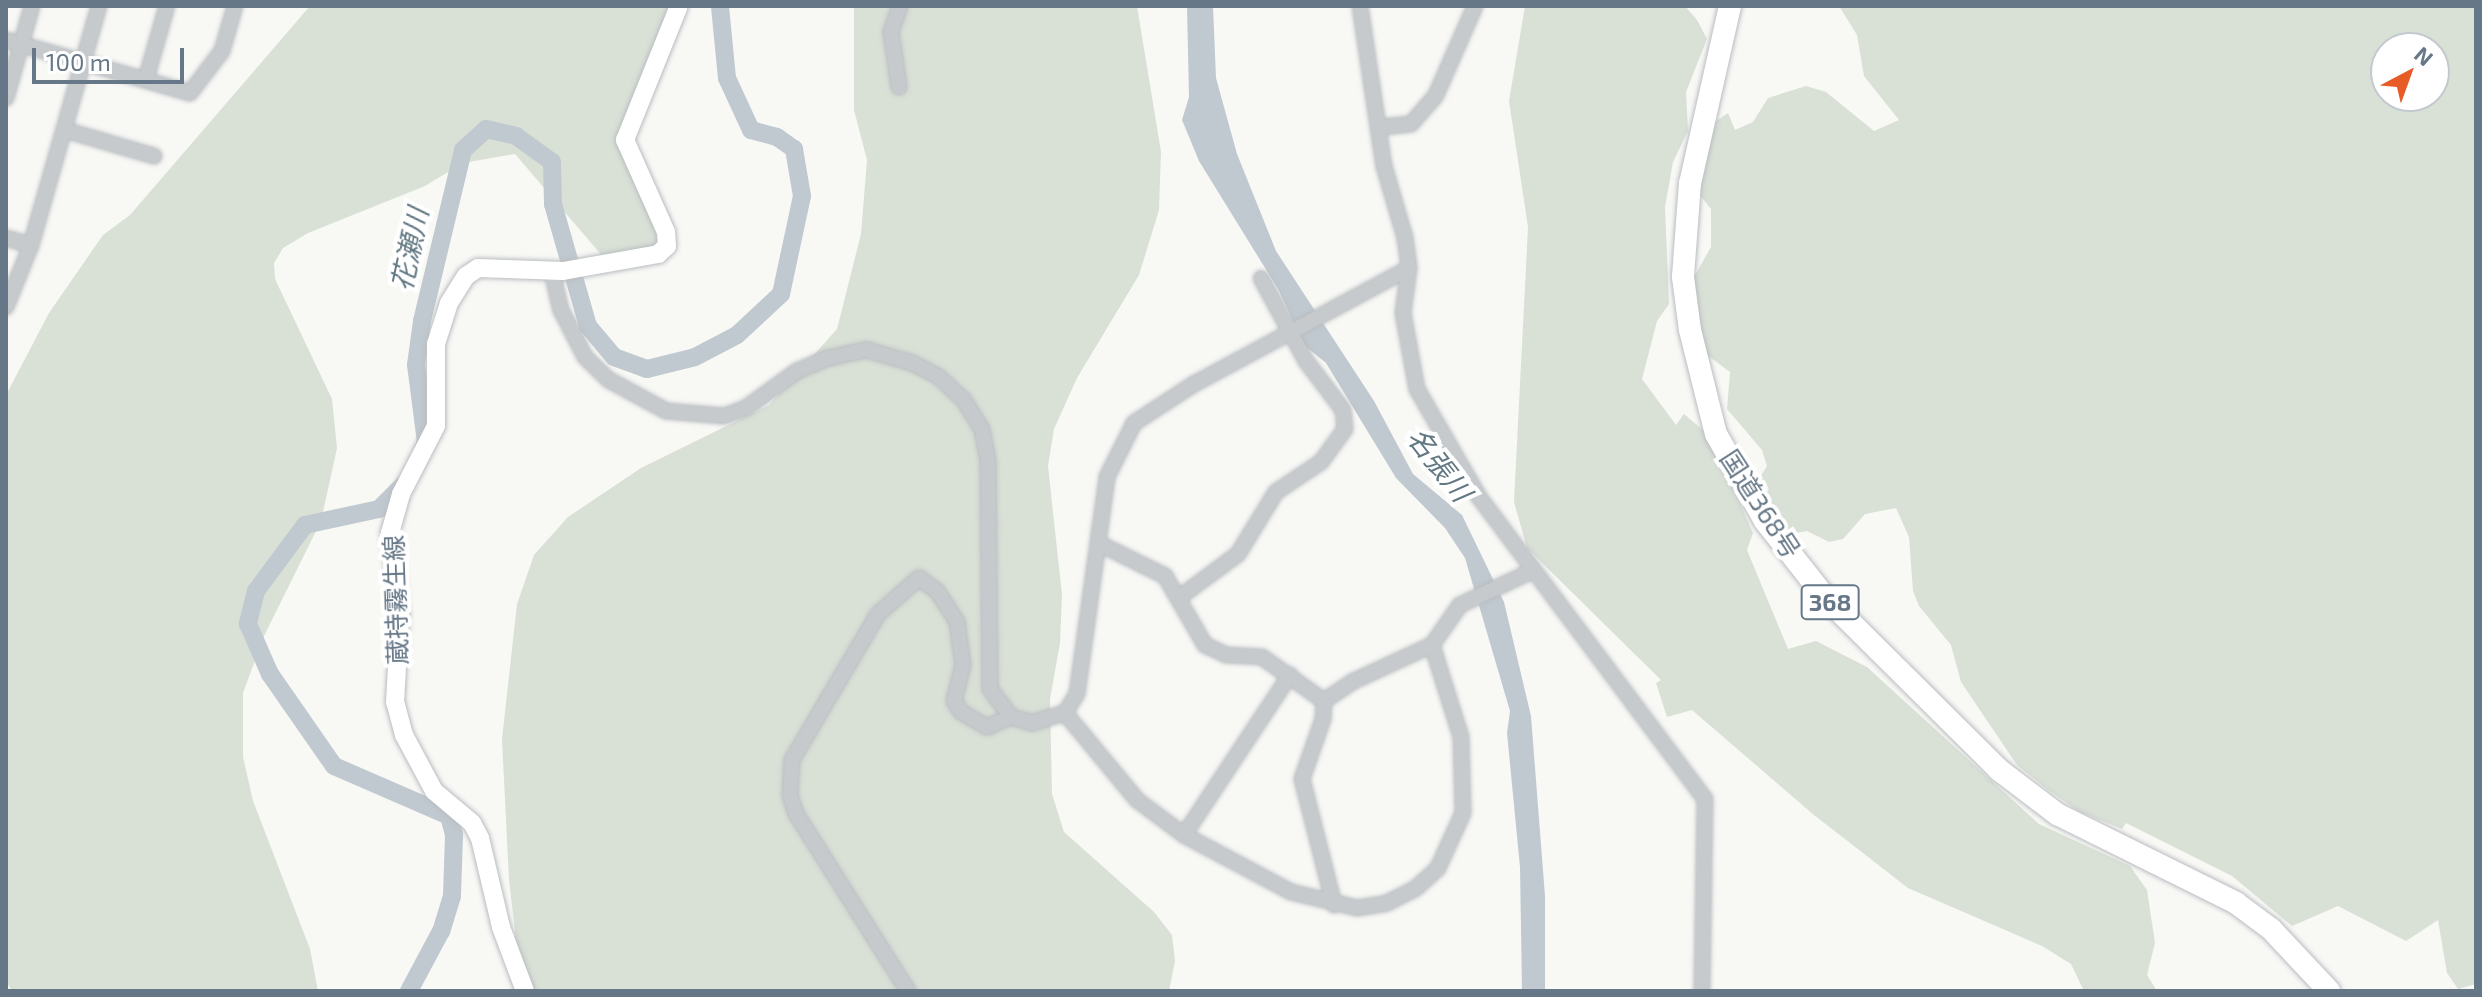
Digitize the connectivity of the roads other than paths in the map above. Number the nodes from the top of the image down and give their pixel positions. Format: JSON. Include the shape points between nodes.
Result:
{"nodes":[{"id":1,"x":32,"y":6,"type":"edge"},
{"id":2,"x":99,"y":6,"type":"edge"},
{"id":3,"x":167,"y":6,"type":"edge"},
{"id":4,"x":235,"y":6,"type":"edge"},
{"id":5,"x":679,"y":6,"type":"edge"},
{"id":6,"x":900,"y":6,"type":"edge"},
{"id":7,"x":1360,"y":6,"type":"edge"},
{"id":8,"x":1475,"y":6,"type":"edge"},
{"id":9,"x":1730,"y":6,"type":"edge"},
{"id":10,"x":14,"y":42,"type":"edge"},
{"id":11,"x":83,"y":62,"type":"junction"},
{"id":12,"x":146,"y":79,"type":"junction"},
{"id":13,"x":899,"y":87,"type":"dead end"},
{"id":14,"x":6,"y":98,"type":"edge"},
{"id":15,"x":1382,"y":127,"type":"junction"},
{"id":16,"x":65,"y":130,"type":"junction"},
{"id":17,"x":154,"y":156,"type":"dead end"},
{"id":18,"x":6,"y":238,"type":"edge"},
{"id":19,"x":31,"y":245,"type":"junction"},
{"id":20,"x":1409,"y":268,"type":"junction"},
{"id":21,"x":558,"y":272,"type":"junction"},
{"id":22,"x":1261,"y":278,"type":"dead end"},
{"id":23,"x":6,"y":307,"type":"edge"},
{"id":24,"x":1289,"y":334,"type":"junction"},
{"id":25,"x":1098,"y":543,"type":"junction"},
{"id":26,"x":1532,"y":571,"type":"junction"},
{"id":27,"x":1180,"y":597,"type":"junction"},
{"id":28,"x":1432,"y":645,"type":"junction"},
{"id":29,"x":1290,"y":675,"type":"junction"},
{"id":30,"x":1324,"y":701,"type":"junction"},
{"id":31,"x":1065,"y":713,"type":"junction"},
{"id":32,"x":1011,"y":717,"type":"junction"},
{"id":33,"x":1184,"y":835,"type":"junction"},
{"id":34,"x":1334,"y":905,"type":"junction"},
{"id":35,"x":525,"y":991,"type":"edge"},
{"id":36,"x":908,"y":991,"type":"edge"},
{"id":37,"x":1702,"y":991,"type":"edge"},
{"id":38,"x":2329,"y":991,"type":"edge"}],
"edges":[{"from":1,"to":10,"type":"street"},
{"from":2,"to":11,"type":"street"},
{"from":3,"to":12,"type":"street"},
{"from":4,"to":12,"type":"street","via":[[222,51],[190,93]]},
{"from":5,"to":21,"type":"main road","name":"蔵持霧生線","via":[[625,140],[666,232],[667,246],[658,254]]},
{"from":6,"to":13,"type":"street","via":[[891,32]]},
{"from":7,"to":15,"type":"street"},
{"from":8,"to":15,"type":"street","via":[[1436,95],[1411,124]]},
{"from":9,"to":38,"type":"highway","name":"国道368号","number":"368","via":[[1690,183],[1683,277],[1690,330],[1716,434],[1765,521],[1854,628],[1999,770],[2057,814],[2236,903],[2271,929]]},
{"from":10,"to":11,"type":"street"},
{"from":10,"to":14,"type":"street"},
{"from":11,"to":12,"type":"street"},
{"from":11,"to":16,"type":"street"},
{"from":15,"to":20,"type":"street","via":[[1384,166]]},
{"from":16,"to":17,"type":"street"},
{"from":16,"to":19,"type":"street"},
{"from":18,"to":19,"type":"street"},
{"from":19,"to":23,"type":"street"},
{"from":20,"to":24,"type":"street"},
{"from":20,"to":26,"type":"street","via":[[1403,313],[1417,389],[1432,422]]},
{"from":21,"to":32,"type":"street","via":[[561,310],[585,357],[609,380],[666,411],[724,416],[746,408],[797,371],[867,350],[939,377],[963,399],[982,430],[988,461],[988,671],[997,704]]},
{"from":21,"to":35,"type":"main road","name":"蔵持霧生線","via":[[478,268],[456,289],[436,344],[436,426],[401,494],[388,546],[400,614],[395,702],[404,735],[434,791],[472,823],[480,838],[501,927]]},
{"from":22,"to":24,"type":"street"},
{"from":24,"to":25,"type":"street","via":[[1134,423],[1107,477]]},
{"from":24,"to":27,"type":"street","via":[[1343,410],[1345,429],[1321,462],[1276,492],[1238,554]]},
{"from":25,"to":27,"type":"street","via":[[1146,563],[1165,576]]},
{"from":25,"to":31,"type":"street","via":[[1083,675]]},
{"from":26,"to":28,"type":"street","via":[[1460,605]]},
{"from":26,"to":37,"type":"street","via":[[1705,799]]},
{"from":27,"to":29,"type":"street","via":[[1205,645],[1226,655],[1262,657]]},
{"from":28,"to":30,"type":"street"},
{"from":28,"to":34,"type":"street","via":[[1461,737],[1465,790],[1455,839],[1438,868],[1415,889],[1387,903]]},
{"from":29,"to":30,"type":"street"},
{"from":29,"to":33,"type":"street"},
{"from":30,"to":34,"type":"street","via":[[1302,779]]},
{"from":31,"to":32,"type":"street","via":[[1032,723]]},
{"from":31,"to":33,"type":"street","via":[[1137,800]]},
{"from":32,"to":36,"type":"street","via":[[987,727],[961,712],[954,701],[963,665],[957,622],[937,591],[919,578],[878,614],[792,760],[790,796],[796,814]]},
{"from":33,"to":34,"type":"street","via":[[1291,892]]}]}
